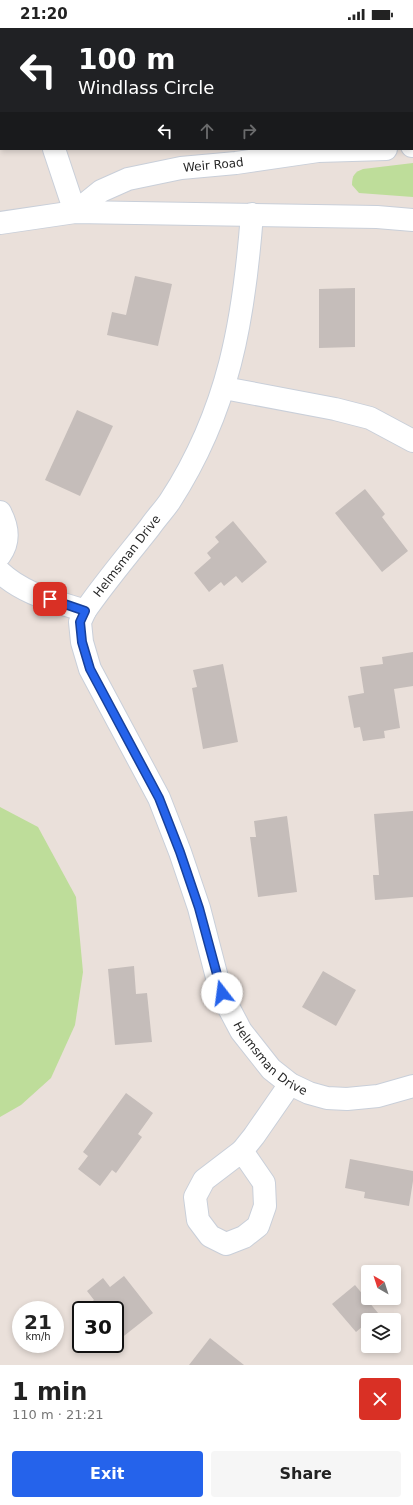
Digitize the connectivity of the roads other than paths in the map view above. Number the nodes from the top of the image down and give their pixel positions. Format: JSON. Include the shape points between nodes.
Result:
{"nodes":[{"id":1,"x":54,"y":150,"type":"edge"},
{"id":2,"x":318,"y":150,"type":"edge"},
{"id":3,"x":75,"y":212,"type":"junction"},
{"id":4,"x":252,"y":214,"type":"junction"},
{"id":5,"x":413,"y":220,"type":"edge"},
{"id":6,"x":0,"y":223,"type":"edge"},
{"id":7,"x":224,"y":388,"type":"junction"},
{"id":8,"x":413,"y":441,"type":"edge"},
{"id":9,"x":0,"y":512,"type":"edge"},
{"id":10,"x":0,"y":555,"type":"edge"},
{"id":11,"x":0,"y":572,"type":"edge"},
{"id":12,"x":85,"y":611,"type":"junction"},
{"id":13,"x":290,"y":1084,"type":"junction"},
{"id":14,"x":413,"y":1086,"type":"edge"},
{"id":15,"x":242,"y":1151,"type":"dead end"}],
"edges":[{"from":1,"to":3,"type":"street"},
{"from":2,"to":3,"type":"street","name":"Weir Road","via":[[236,163],[181,168],[128,179],[101,191]]},
{"from":3,"to":4,"type":"street"},
{"from":3,"to":6,"type":"street"},
{"from":4,"to":5,"type":"street"},
{"from":4,"to":7,"type":"street","name":"Helmsman Drive","via":[[242,305]]},
{"from":7,"to":8,"type":"street","via":[[370,418]]},
{"from":7,"to":12,"type":"street","name":"Helmsman Drive","via":[[213,420],[169,501]]},
{"from":9,"to":10,"type":"street","via":[[5,522],[7,538]]},
{"from":11,"to":12,"type":"street","via":[[24,590]]},
{"from":12,"to":13,"type":"street","name":"Helmsman Drive","via":[[80,622],[82,642],[90,669],[159,798],[199,908],[222,993],[241,1031],[271,1069]]},
{"from":13,"to":14,"type":"street","name":"Helmsman Drive","via":[[327,1098],[347,1099],[378,1096]]},
{"from":13,"to":15,"type":"street"}]}
